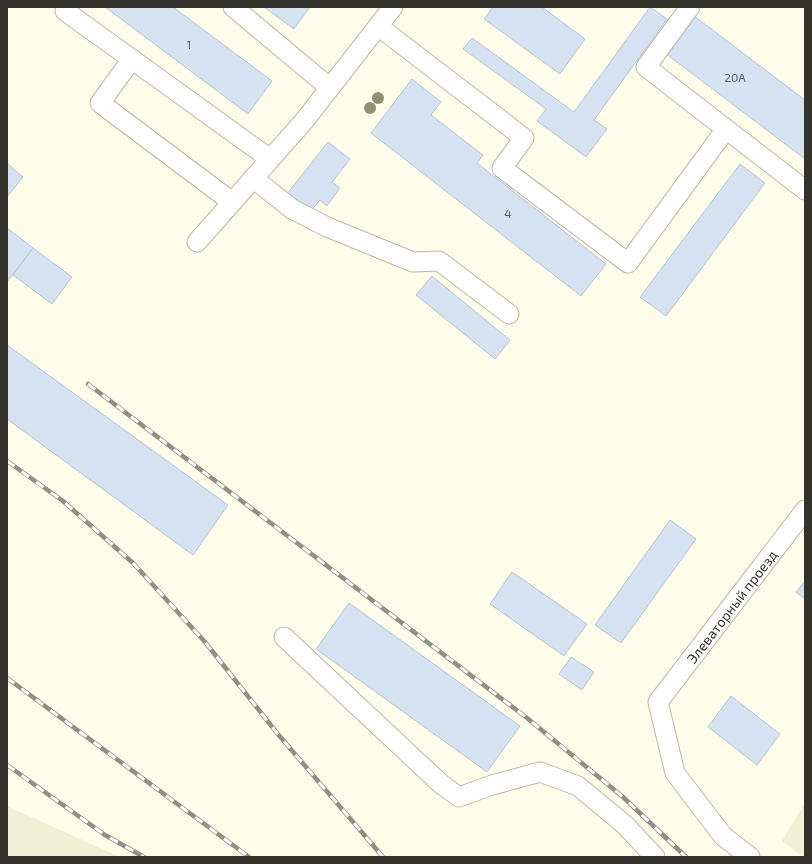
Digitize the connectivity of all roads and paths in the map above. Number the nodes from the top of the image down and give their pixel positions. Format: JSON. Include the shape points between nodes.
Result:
{"nodes":[{"id":1,"x":233,"y":7,"type":"edge"},
{"id":2,"x":393,"y":7,"type":"edge"},
{"id":3,"x":690,"y":7,"type":"edge"},
{"id":4,"x":65,"y":12,"type":"dead end"},
{"id":5,"x":378,"y":26,"type":"junction"},
{"id":6,"x":132,"y":59,"type":"junction"},
{"id":7,"x":330,"y":88,"type":"junction"},
{"id":8,"x":726,"y":129,"type":"junction"},
{"id":9,"x":270,"y":159,"type":"junction"},
{"id":10,"x":253,"y":178,"type":"junction"},
{"id":11,"x":805,"y":190,"type":"edge"},
{"id":12,"x":232,"y":202,"type":"junction"},
{"id":13,"x":197,"y":242,"type":"dead end"},
{"id":14,"x":509,"y":314,"type":"dead end"},
{"id":15,"x":805,"y":510,"type":"edge"},
{"id":16,"x":284,"y":637,"type":"dead end"},
{"id":17,"x":655,"y":857,"type":"edge"},
{"id":18,"x":750,"y":857,"type":"edge"}],
"edges":[{"from":1,"to":7,"type":"street"},
{"from":2,"to":5,"type":"street"},
{"from":3,"to":8,"type":"street","via":[[646,67]]},
{"from":4,"to":6,"type":"street"},
{"from":5,"to":7,"type":"street"},
{"from":5,"to":8,"type":"street","via":[[524,138],[502,168],[628,263]]},
{"from":6,"to":9,"type":"street"},
{"from":6,"to":12,"type":"street","via":[[100,104]]},
{"from":7,"to":9,"type":"street"},
{"from":8,"to":11,"type":"street"},
{"from":9,"to":10,"type":"street"},
{"from":10,"to":12,"type":"street"},
{"from":10,"to":14,"type":"street","via":[[292,209],[327,227],[413,262],[439,261]]},
{"from":12,"to":13,"type":"street"},
{"from":15,"to":18,"type":"street","name":"Элеваторный проезд","via":[[658,702],[675,773],[723,836]]},
{"from":16,"to":17,"type":"street","via":[[458,797],[492,784],[540,772],[578,786],[625,825]]}]}
